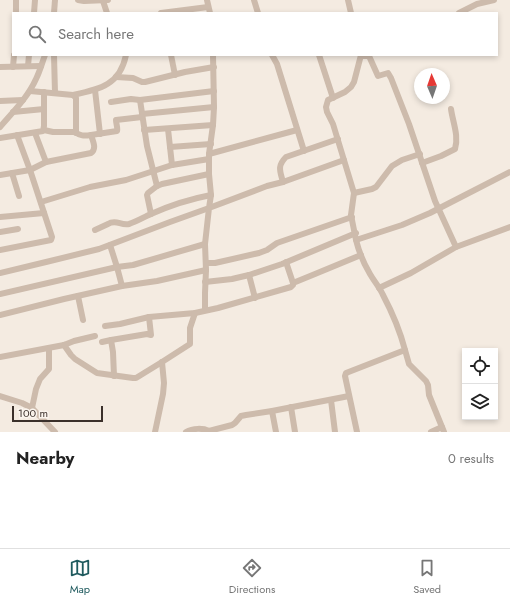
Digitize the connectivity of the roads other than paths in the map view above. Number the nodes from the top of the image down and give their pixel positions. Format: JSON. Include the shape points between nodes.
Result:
{"nodes":[{"id":1,"x":16,"y":0,"type":"edge"},
{"id":2,"x":36,"y":0,"type":"edge"},
{"id":3,"x":55,"y":0,"type":"edge"},
{"id":4,"x":78,"y":0,"type":"edge"},
{"id":5,"x":103,"y":0,"type":"edge"},
{"id":6,"x":108,"y":0,"type":"edge"},
{"id":7,"x":254,"y":0,"type":"edge"},
{"id":8,"x":348,"y":0,"type":"edge"},
{"id":9,"x":494,"y":0,"type":"edge"},
{"id":10,"x":208,"y":7,"type":"edge"},
{"id":11,"x":16,"y":12,"type":"edge"},
{"id":12,"x":34,"y":12,"type":"edge"},
{"id":13,"x":54,"y":12,"type":"edge"},
{"id":14,"x":106,"y":12,"type":"edge"},
{"id":15,"x":169,"y":12,"type":"edge"},
{"id":16,"x":258,"y":12,"type":"edge"},
{"id":17,"x":351,"y":12,"type":"edge"},
{"id":18,"x":461,"y":12,"type":"edge"},
{"id":19,"x":14,"y":56,"type":"edge"},
{"id":20,"x":29,"y":56,"type":"edge"},
{"id":21,"x":45,"y":56,"type":"edge"},
{"id":22,"x":54,"y":56,"type":"edge"},
{"id":23,"x":126,"y":56,"type":"edge"},
{"id":24,"x":171,"y":56,"type":"edge"},
{"id":25,"x":213,"y":56,"type":"edge"},
{"id":26,"x":273,"y":56,"type":"edge"},
{"id":27,"x":319,"y":56,"type":"edge"},
{"id":28,"x":361,"y":56,"type":"edge"},
{"id":29,"x":369,"y":56,"type":"edge"},
{"id":30,"x":28,"y":66,"type":"junction"},
{"id":31,"x":41,"y":66,"type":"junction"},
{"id":32,"x":0,"y":67,"type":"edge"},
{"id":33,"x":14,"y":67,"type":"junction"},
{"id":34,"x":214,"y":67,"type":"junction"},
{"id":35,"x":175,"y":75,"type":"junction"},
{"id":36,"x":116,"y":77,"type":"junction"},
{"id":37,"x":95,"y":90,"type":"junction"},
{"id":38,"x":30,"y":91,"type":"junction"},
{"id":39,"x":214,"y":91,"type":"junction"},
{"id":40,"x":44,"y":92,"type":"junction"},
{"id":41,"x":54,"y":93,"type":"junction"},
{"id":42,"x":73,"y":95,"type":"junction"},
{"id":43,"x":333,"y":98,"type":"junction"},
{"id":44,"x":23,"y":100,"type":"junction"},
{"id":45,"x":140,"y":100,"type":"junction"},
{"id":46,"x":0,"y":101,"type":"edge"},
{"id":47,"x":111,"y":102,"type":"dead end"},
{"id":48,"x":214,"y":107,"type":"junction"},
{"id":49,"x":451,"y":109,"type":"dead end"},
{"id":50,"x":44,"y":110,"type":"junction"},
{"id":51,"x":13,"y":112,"type":"junction"},
{"id":52,"x":142,"y":116,"type":"junction"},
{"id":53,"x":0,"y":117,"type":"edge"},
{"id":54,"x":8,"y":117,"type":"junction"},
{"id":55,"x":213,"y":125,"type":"junction"},
{"id":56,"x":0,"y":126,"type":"edge"},
{"id":57,"x":168,"y":128,"type":"junction"},
{"id":58,"x":44,"y":130,"type":"junction"},
{"id":59,"x":144,"y":130,"type":"junction"},
{"id":60,"x":297,"y":130,"type":"junction"},
{"id":61,"x":35,"y":133,"type":"junction"},
{"id":62,"x":76,"y":133,"type":"junction"},
{"id":63,"x":100,"y":134,"type":"junction"},
{"id":64,"x":17,"y":135,"type":"junction"},
{"id":65,"x":91,"y":135,"type":"junction"},
{"id":66,"x":0,"y":138,"type":"edge"},
{"id":67,"x":338,"y":139,"type":"junction"},
{"id":68,"x":211,"y":144,"type":"junction"},
{"id":69,"x":170,"y":147,"type":"junction"},
{"id":70,"x":304,"y":151,"type":"junction"},
{"id":71,"x":420,"y":154,"type":"junction"},
{"id":72,"x":209,"y":156,"type":"junction"},
{"id":73,"x":344,"y":160,"type":"junction"},
{"id":74,"x":46,"y":162,"type":"junction"},
{"id":75,"x":422,"y":163,"type":"junction"},
{"id":76,"x":172,"y":165,"type":"junction"},
{"id":77,"x":30,"y":170,"type":"junction"},
{"id":78,"x":152,"y":171,"type":"junction"},
{"id":79,"x":510,"y":172,"type":"edge"},
{"id":80,"x":12,"y":173,"type":"junction"},
{"id":81,"x":209,"y":174,"type":"junction"},
{"id":82,"x":0,"y":175,"type":"edge"},
{"id":83,"x":283,"y":182,"type":"junction"},
{"id":84,"x":156,"y":186,"type":"junction"},
{"id":85,"x":354,"y":193,"type":"junction"},
{"id":86,"x":211,"y":195,"type":"junction"},
{"id":87,"x":19,"y":196,"type":"dead end"},
{"id":88,"x":41,"y":202,"type":"junction"},
{"id":89,"x":209,"y":208,"type":"junction"},
{"id":90,"x":438,"y":209,"type":"junction"},
{"id":91,"x":44,"y":213,"type":"junction"},
{"id":92,"x":151,"y":214,"type":"junction"},
{"id":93,"x":0,"y":217,"type":"edge"},
{"id":94,"x":352,"y":217,"type":"junction"},
{"id":95,"x":510,"y":227,"type":"edge"},
{"id":96,"x":18,"y":229,"type":"dead end"},
{"id":97,"x":95,"y":230,"type":"dead end"},
{"id":98,"x":0,"y":232,"type":"edge"},
{"id":99,"x":356,"y":233,"type":"junction"},
{"id":100,"x":356,"y":240,"type":"junction"},
{"id":101,"x":205,"y":244,"type":"junction"},
{"id":102,"x":110,"y":245,"type":"junction"},
{"id":103,"x":456,"y":247,"type":"junction"},
{"id":104,"x":0,"y":250,"type":"edge"},
{"id":105,"x":361,"y":255,"type":"junction"},
{"id":106,"x":286,"y":262,"type":"junction"},
{"id":107,"x":117,"y":267,"type":"junction"},
{"id":108,"x":206,"y":267,"type":"junction"},
{"id":109,"x":0,"y":273,"type":"edge"},
{"id":110,"x":248,"y":275,"type":"junction"},
{"id":111,"x":205,"y":282,"type":"junction"},
{"id":112,"x":293,"y":282,"type":"junction"},
{"id":113,"x":122,"y":286,"type":"junction"},
{"id":114,"x":379,"y":288,"type":"junction"},
{"id":115,"x":0,"y":294,"type":"edge"},
{"id":116,"x":78,"y":296,"type":"junction"},
{"id":117,"x":255,"y":298,"type":"junction"},
{"id":118,"x":206,"y":310,"type":"junction"},
{"id":119,"x":195,"y":313,"type":"junction"},
{"id":120,"x":0,"y":314,"type":"edge"},
{"id":121,"x":149,"y":317,"type":"junction"},
{"id":122,"x":83,"y":320,"type":"dead end"},
{"id":123,"x":105,"y":326,"type":"dead end"},
{"id":124,"x":95,"y":336,"type":"dead end"},
{"id":125,"x":111,"y":340,"type":"junction"},
{"id":126,"x":102,"y":342,"type":"dead end"},
{"id":127,"x":64,"y":345,"type":"junction"},
{"id":128,"x":49,"y":348,"type":"junction"},
{"id":129,"x":405,"y":350,"type":"junction"},
{"id":130,"x":0,"y":358,"type":"edge"},
{"id":131,"x":162,"y":362,"type":"junction"},
{"id":132,"x":114,"y":376,"type":"junction"},
{"id":133,"x":0,"y":396,"type":"edge"},
{"id":134,"x":349,"y":396,"type":"junction"},
{"id":135,"x":331,"y":400,"type":"junction"},
{"id":136,"x":291,"y":407,"type":"junction"},
{"id":137,"x":32,"y":408,"type":"junction"},
{"id":138,"x":272,"y":411,"type":"junction"},
{"id":139,"x":443,"y":429,"type":"edge"},
{"id":140,"x":54,"y":432,"type":"edge"},
{"id":141,"x":155,"y":432,"type":"edge"},
{"id":142,"x":186,"y":432,"type":"edge"},
{"id":143,"x":209,"y":432,"type":"edge"},
{"id":144,"x":276,"y":432,"type":"edge"},
{"id":145,"x":295,"y":432,"type":"edge"},
{"id":146,"x":335,"y":432,"type":"edge"},
{"id":147,"x":357,"y":432,"type":"edge"},
{"id":148,"x":431,"y":432,"type":"edge"}],
"edges":[{"from":1,"to":11,"type":"street"},
{"from":2,"to":12,"type":"street"},
{"from":3,"to":13,"type":"street"},
{"from":4,"to":5,"type":"street"},
{"from":5,"to":6,"type":"street"},
{"from":5,"to":14,"type":"street"},
{"from":7,"to":16,"type":"street"},
{"from":8,"to":17,"type":"street"},
{"from":9,"to":18,"type":"street","via":[[476,4]]},
{"from":10,"to":15,"type":"street"},
{"from":19,"to":33,"type":"street"},
{"from":20,"to":30,"type":"street"},
{"from":21,"to":31,"type":"street"},
{"from":22,"to":41,"type":"street"},
{"from":23,"to":36,"type":"street"},
{"from":24,"to":35,"type":"street"},
{"from":25,"to":34,"type":"street"},
{"from":26,"to":60,"type":"street"},
{"from":27,"to":43,"type":"street"},
{"from":28,"to":43,"type":"street","via":[[354,82],[345,92]]},
{"from":29,"to":71,"type":"street","via":[[378,76],[388,73],[391,78]]},
{"from":30,"to":31,"type":"street"},
{"from":30,"to":33,"type":"street"},
{"from":31,"to":38,"type":"street"},
{"from":32,"to":33,"type":"street"},
{"from":34,"to":35,"type":"street"},
{"from":34,"to":39,"type":"street"},
{"from":35,"to":36,"type":"street","via":[[144,82],[133,78]]},
{"from":36,"to":37,"type":"street"},
{"from":37,"to":42,"type":"street"},
{"from":37,"to":63,"type":"street"},
{"from":38,"to":40,"type":"street"},
{"from":38,"to":44,"type":"street"},
{"from":39,"to":45,"type":"street"},
{"from":39,"to":48,"type":"street"},
{"from":40,"to":41,"type":"street"},
{"from":40,"to":50,"type":"street"},
{"from":41,"to":42,"type":"street"},
{"from":42,"to":62,"type":"street","via":[[76,98]]},
{"from":43,"to":67,"type":"street","via":[[328,100],[326,107]]},
{"from":44,"to":46,"type":"street"},
{"from":44,"to":51,"type":"street"},
{"from":45,"to":47,"type":"street"},
{"from":45,"to":52,"type":"street"},
{"from":48,"to":52,"type":"street"},
{"from":48,"to":55,"type":"street"},
{"from":49,"to":75,"type":"street","via":[[457,137],[455,149]]},
{"from":50,"to":51,"type":"street"},
{"from":50,"to":58,"type":"street"},
{"from":51,"to":54,"type":"street"},
{"from":52,"to":59,"type":"street"},
{"from":52,"to":63,"type":"street","via":[[116,120],[117,131]]},
{"from":53,"to":54,"type":"street"},
{"from":54,"to":56,"type":"street"},
{"from":55,"to":57,"type":"street"},
{"from":55,"to":68,"type":"street"},
{"from":57,"to":59,"type":"street"},
{"from":57,"to":69,"type":"street"},
{"from":58,"to":61,"type":"street"},
{"from":58,"to":62,"type":"street"},
{"from":59,"to":78,"type":"street"},
{"from":60,"to":70,"type":"street"},
{"from":60,"to":72,"type":"street"},
{"from":61,"to":64,"type":"street"},
{"from":61,"to":74,"type":"street"},
{"from":62,"to":65,"type":"street","via":[[82,136]]},
{"from":63,"to":65,"type":"street"},
{"from":64,"to":66,"type":"street"},
{"from":64,"to":77,"type":"street"},
{"from":65,"to":74,"type":"street","via":[[94,151],[91,153]]},
{"from":67,"to":70,"type":"street"},
{"from":67,"to":73,"type":"street"},
{"from":68,"to":69,"type":"street"},
{"from":68,"to":72,"type":"street"},
{"from":69,"to":76,"type":"street"},
{"from":70,"to":83,"type":"street","via":[[282,161],[280,171]]},
{"from":71,"to":75,"type":"street"},
{"from":71,"to":85,"type":"street","via":[[392,166],[376,187]]},
{"from":72,"to":76,"type":"street"},
{"from":72,"to":81,"type":"street"},
{"from":73,"to":83,"type":"street"},
{"from":73,"to":85,"type":"street"},
{"from":74,"to":77,"type":"street"},
{"from":75,"to":90,"type":"street"},
{"from":76,"to":78,"type":"street"},
{"from":77,"to":80,"type":"street"},
{"from":77,"to":88,"type":"street"},
{"from":78,"to":84,"type":"street"},
{"from":78,"to":88,"type":"street"},
{"from":79,"to":90,"type":"street"},
{"from":80,"to":82,"type":"street"},
{"from":80,"to":87,"type":"street"},
{"from":81,"to":84,"type":"street"},
{"from":81,"to":86,"type":"street"},
{"from":83,"to":89,"type":"street"},
{"from":84,"to":92,"type":"street","via":[[147,195]]},
{"from":85,"to":94,"type":"street"},
{"from":86,"to":89,"type":"street"},
{"from":86,"to":92,"type":"street","via":[[177,203]]},
{"from":88,"to":91,"type":"street"},
{"from":89,"to":101,"type":"street"},
{"from":89,"to":102,"type":"street"},
{"from":90,"to":100,"type":"street","via":[[402,225]]},
{"from":90,"to":103,"type":"street"},
{"from":91,"to":93,"type":"street"},
{"from":91,"to":104,"type":"street","via":[[51,240]]},
{"from":92,"to":97,"type":"street","via":[[129,224],[110,223]]},
{"from":94,"to":99,"type":"street"},
{"from":94,"to":108,"type":"street","via":[[277,243],[267,250]]},
{"from":95,"to":103,"type":"street"},
{"from":96,"to":98,"type":"street"},
{"from":99,"to":100,"type":"street"},
{"from":99,"to":106,"type":"street"},
{"from":100,"to":105,"type":"street"},
{"from":101,"to":107,"type":"street","via":[[133,265]]},
{"from":101,"to":108,"type":"street"},
{"from":102,"to":107,"type":"street"},
{"from":102,"to":109,"type":"street"},
{"from":103,"to":114,"type":"street"},
{"from":105,"to":112,"type":"street"},
{"from":105,"to":114,"type":"street"},
{"from":106,"to":110,"type":"street"},
{"from":106,"to":112,"type":"street"},
{"from":107,"to":113,"type":"street"},
{"from":107,"to":115,"type":"street"},
{"from":108,"to":111,"type":"street"},
{"from":108,"to":113,"type":"street","via":[[157,281]]},
{"from":110,"to":111,"type":"street"},
{"from":110,"to":117,"type":"street"},
{"from":111,"to":118,"type":"street"},
{"from":112,"to":117,"type":"street","via":[[291,287]]},
{"from":113,"to":116,"type":"street"},
{"from":114,"to":129,"type":"street"},
{"from":116,"to":120,"type":"street"},
{"from":116,"to":122,"type":"street"},
{"from":117,"to":118,"type":"street"},
{"from":118,"to":119,"type":"street"},
{"from":119,"to":121,"type":"street"},
{"from":119,"to":131,"type":"street","via":[[190,328],[190,344]]},
{"from":121,"to":123,"type":"street"},
{"from":121,"to":125,"type":"street","via":[[151,335]]},
{"from":124,"to":127,"type":"street"},
{"from":125,"to":126,"type":"street"},
{"from":125,"to":132,"type":"street"},
{"from":127,"to":128,"type":"street"},
{"from":127,"to":132,"type":"street","via":[[75,359],[92,370]]},
{"from":128,"to":130,"type":"street"},
{"from":128,"to":137,"type":"street","via":[[49,369],[40,378]]},
{"from":129,"to":134,"type":"street","via":[[346,373]]},
{"from":129,"to":139,"type":"street","via":[[409,364],[428,385],[429,395]]},
{"from":131,"to":132,"type":"street","via":[[136,378]]},
{"from":131,"to":141,"type":"street","via":[[163,394]]},
{"from":133,"to":137,"type":"street"},
{"from":134,"to":135,"type":"street"},
{"from":134,"to":147,"type":"street"},
{"from":135,"to":136,"type":"street"},
{"from":135,"to":146,"type":"street"},
{"from":136,"to":138,"type":"street"},
{"from":136,"to":145,"type":"street"},
{"from":137,"to":140,"type":"street"},
{"from":138,"to":143,"type":"street","via":[[241,416],[232,425]]},
{"from":138,"to":144,"type":"street"},
{"from":139,"to":148,"type":"street"},
{"from":142,"to":143,"type":"street","via":[[193,429]]}]}
